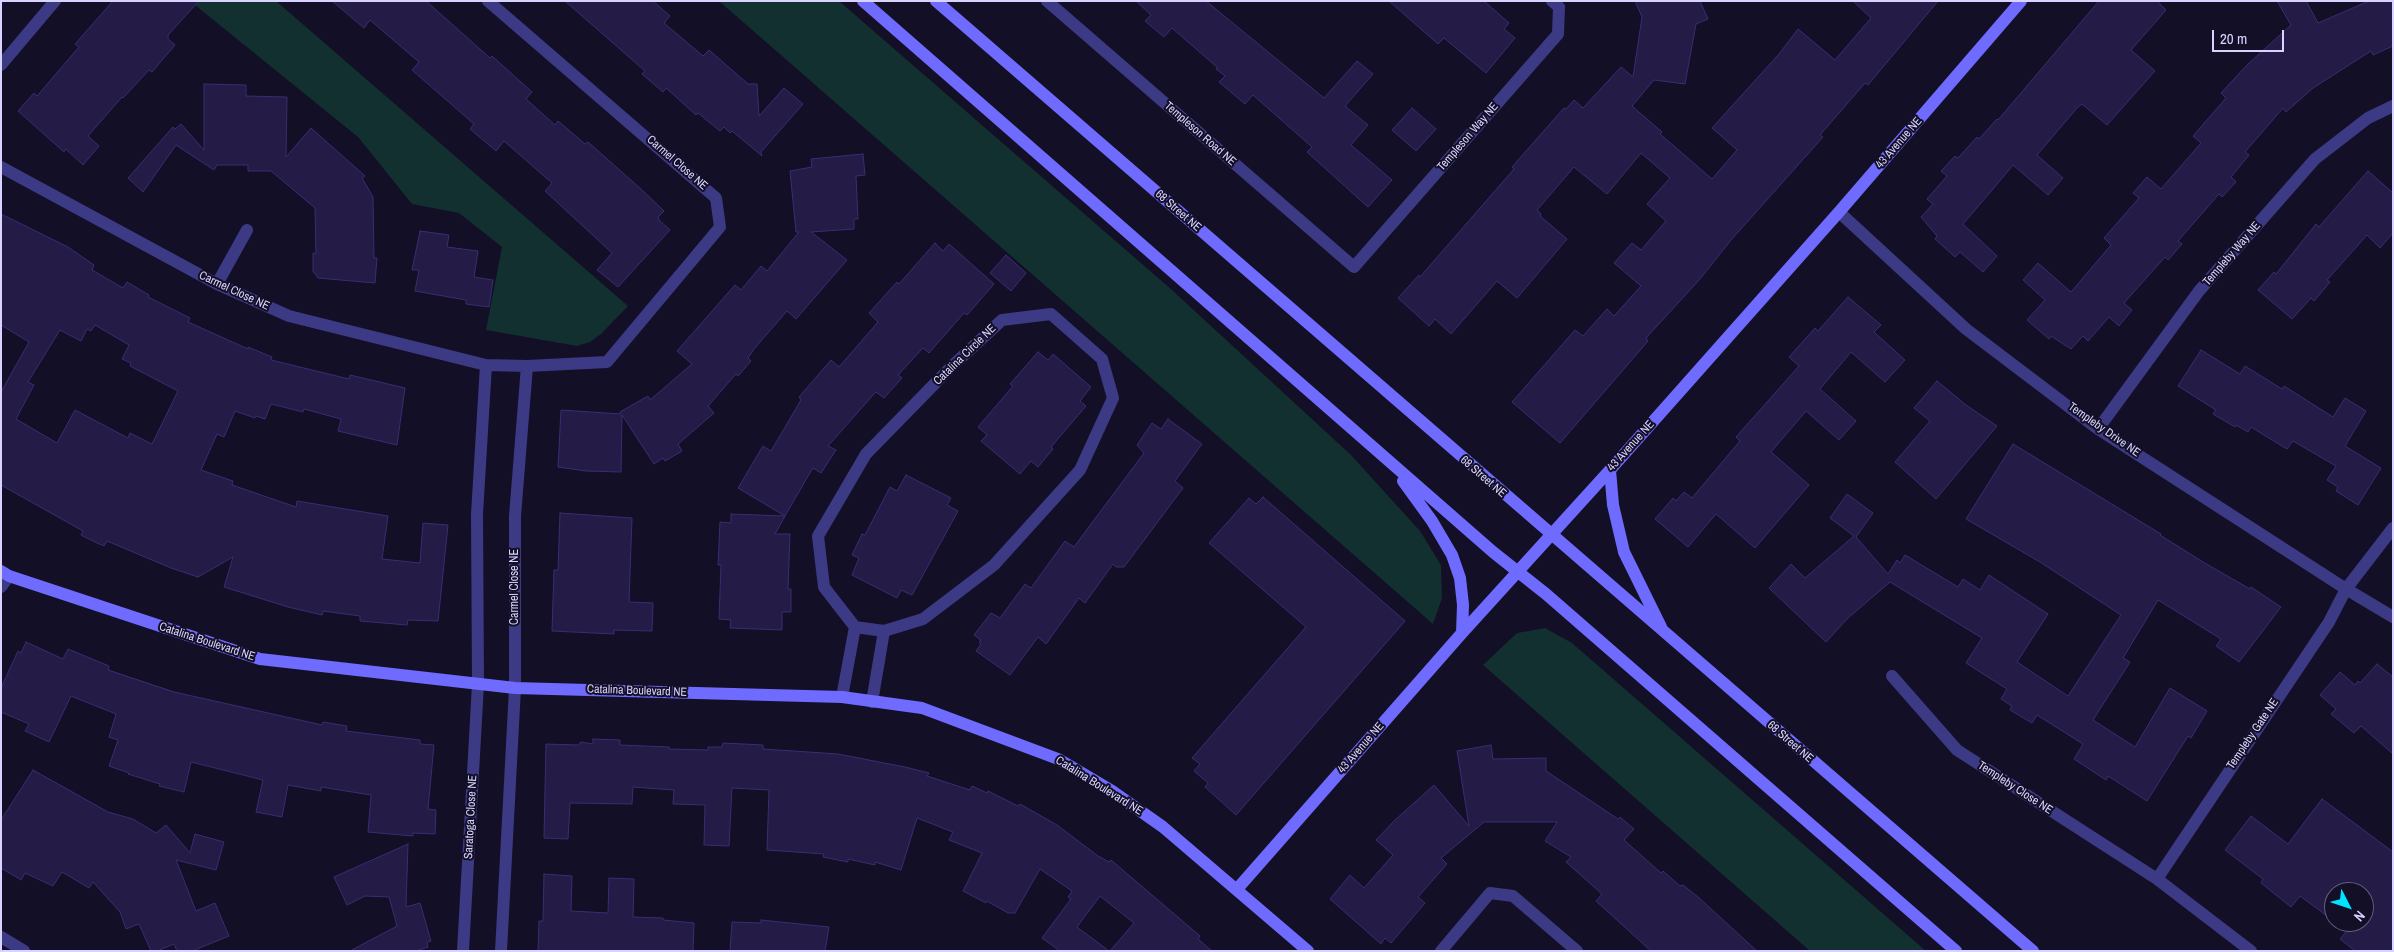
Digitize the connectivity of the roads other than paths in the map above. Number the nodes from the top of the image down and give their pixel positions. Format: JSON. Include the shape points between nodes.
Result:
{"nodes":[{"id":1,"x":54,"y":1,"type":"edge"},
{"id":2,"x":488,"y":1,"type":"edge"},
{"id":3,"x":862,"y":1,"type":"edge"},
{"id":4,"x":936,"y":1,"type":"edge"},
{"id":5,"x":1047,"y":1,"type":"edge"},
{"id":6,"x":1552,"y":1,"type":"edge"},
{"id":7,"x":2021,"y":1,"type":"edge"},
{"id":8,"x":1,"y":65,"type":"edge"},
{"id":9,"x":2393,"y":106,"type":"edge"},
{"id":10,"x":1,"y":168,"type":"edge"},
{"id":11,"x":1839,"y":212,"type":"junction"},
{"id":12,"x":246,"y":230,"type":"dead end"},
{"id":13,"x":1354,"y":267,"type":"joint"},
{"id":14,"x":217,"y":284,"type":"junction"},
{"id":15,"x":486,"y":364,"type":"junction"},
{"id":16,"x":527,"y":366,"type":"junction"},
{"id":17,"x":2098,"y":429,"type":"junction"},
{"id":18,"x":1388,"y":460,"type":"junction"},
{"id":19,"x":1610,"y":470,"type":"junction"},
{"id":20,"x":2393,"y":528,"type":"edge"},
{"id":21,"x":1553,"y":534,"type":"junction"},
{"id":22,"x":1519,"y":572,"type":"junction"},
{"id":23,"x":5,"y":573,"type":"edge"},
{"id":24,"x":1,"y":588,"type":"edge"},
{"id":25,"x":2346,"y":589,"type":"junction"},
{"id":26,"x":2393,"y":617,"type":"edge"},
{"id":27,"x":855,"y":628,"type":"junction"},
{"id":28,"x":884,"y":631,"type":"junction"},
{"id":29,"x":1462,"y":633,"type":"junction"},
{"id":30,"x":1664,"y":634,"type":"junction"},
{"id":31,"x":1892,"y":676,"type":"dead end"},
{"id":32,"x":478,"y":684,"type":"junction"},
{"id":33,"x":515,"y":688,"type":"junction"},
{"id":34,"x":842,"y":697,"type":"junction"},
{"id":35,"x":872,"y":702,"type":"junction"},
{"id":36,"x":2157,"y":878,"type":"junction"},
{"id":37,"x":1238,"y":888,"type":"junction"},
{"id":38,"x":1,"y":937,"type":"edge"},
{"id":39,"x":24,"y":951,"type":"edge"},
{"id":40,"x":463,"y":951,"type":"edge"},
{"id":41,"x":501,"y":951,"type":"edge"},
{"id":42,"x":1308,"y":951,"type":"edge"},
{"id":43,"x":1441,"y":951,"type":"edge"},
{"id":44,"x":1577,"y":951,"type":"edge"},
{"id":45,"x":1956,"y":951,"type":"edge"},
{"id":46,"x":2033,"y":951,"type":"edge"},
{"id":47,"x":2250,"y":951,"type":"edge"}],
"edges":[{"from":1,"to":8,"type":"street"},
{"from":2,"to":16,"type":"street","name":"Carmel Close NE","via":[[716,198],[720,227],[607,362]]},
{"from":3,"to":18,"type":"main road"},
{"from":4,"to":21,"type":"main road","name":"68 Street NE","via":[[1526,514]]},
{"from":5,"to":13,"type":"street","name":"Templeson Road NE"},
{"from":6,"to":13,"type":"street","name":"Templeson Way NE","via":[[1559,7],[1558,34]]},
{"from":7,"to":11,"type":"main road","name":"43 Avenue NE"},
{"from":9,"to":17,"type":"street","name":"Templeby Way NE","via":[[2368,118],[2315,159],[2199,291]]},
{"from":10,"to":14,"type":"street","name":"Carmel Close NE"},
{"from":11,"to":17,"type":"street","name":"Templeby Drive NE","via":[[1966,329]]},
{"from":11,"to":19,"type":"main road","name":"43 Avenue NE"},
{"from":12,"to":14,"type":"street"},
{"from":14,"to":15,"type":"street","name":"Carmel Close NE","via":[[289,316]]},
{"from":15,"to":16,"type":"street","name":"Carmel Close NE"},
{"from":15,"to":32,"type":"street","via":[[476,514]]},
{"from":16,"to":33,"type":"street","name":"Carmel Close NE","via":[[515,516]]},
{"from":17,"to":25,"type":"street","name":"Templeby Drive NE"},
{"from":18,"to":22,"type":"main road"},
{"from":18,"to":29,"type":"main road","via":[[1452,555],[1460,578]]},
{"from":19,"to":21,"type":"main road","name":"43 Avenue NE"},
{"from":19,"to":30,"type":"main road","via":[[1614,512],[1624,552]]},
{"from":20,"to":25,"type":"street","name":"Templeby Gate NE"},
{"from":21,"to":22,"type":"main road","name":"43 Avenue NE"},
{"from":21,"to":30,"type":"main road","name":"68 Street NE"},
{"from":22,"to":29,"type":"main road","name":"43 Avenue NE"},
{"from":22,"to":45,"type":"main road"},
{"from":23,"to":24,"type":"street"},
{"from":23,"to":32,"type":"main road","name":"Catalina Boulevard NE","via":[[260,659]]},
{"from":25,"to":26,"type":"street","name":"Templeby Drive NE"},
{"from":25,"to":36,"type":"street","name":"Templeby Gate NE","via":[[2329,622]]},
{"from":27,"to":28,"type":"street","name":"Catalina Circle NE"},
{"from":27,"to":28,"type":"street","name":"Catalina Circle NE","via":[[824,587],[818,536],[866,454],[1002,320],[1051,314],[1102,359],[1113,398],[1080,470],[994,565],[923,619]]},
{"from":27,"to":34,"type":"street"},
{"from":28,"to":35,"type":"street"},
{"from":29,"to":37,"type":"main road","name":"43 Avenue NE"},
{"from":30,"to":46,"type":"main road","name":"68 Street NE"},
{"from":31,"to":36,"type":"street","name":"Templeby Close NE","via":[[1957,750]]},
{"from":32,"to":33,"type":"main road","name":"Catalina Boulevard NE"},
{"from":32,"to":40,"type":"street","name":"Saratoga Close NE"},
{"from":33,"to":34,"type":"main road","name":"Catalina Boulevard NE"},
{"from":33,"to":41,"type":"street"},
{"from":34,"to":35,"type":"main road","name":"Catalina Boulevard NE"},
{"from":35,"to":37,"type":"main road","name":"Catalina Boulevard NE","via":[[922,708],[1058,759],[1164,827]]},
{"from":36,"to":47,"type":"street","name":"Templeby Close NE"},
{"from":37,"to":42,"type":"main road","name":"Catalina Boulevard NE"},
{"from":38,"to":39,"type":"street"},
{"from":43,"to":44,"type":"street","via":[[1490,893],[1513,896]]}]}
